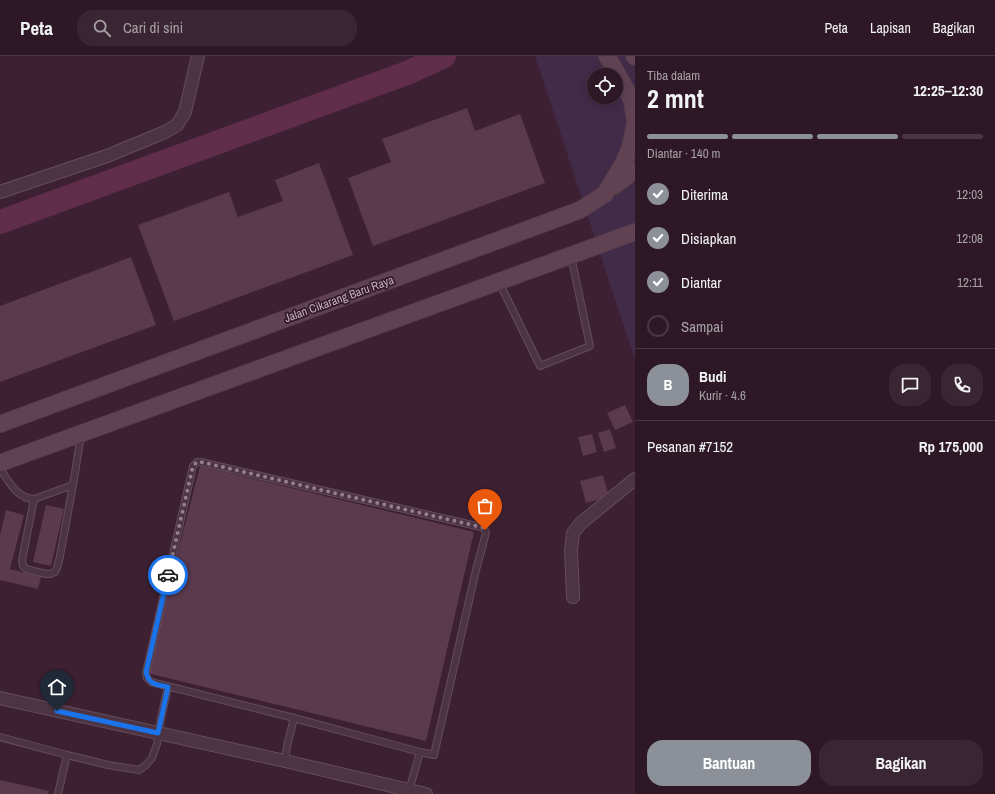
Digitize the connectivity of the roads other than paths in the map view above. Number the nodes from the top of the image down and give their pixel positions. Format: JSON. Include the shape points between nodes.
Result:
{"nodes":[{"id":1,"x":198,"y":56,"type":"edge"},
{"id":2,"x":608,"y":56,"type":"edge"},
{"id":3,"x":635,"y":121,"type":"edge"},
{"id":4,"x":635,"y":125,"type":"edge"},
{"id":5,"x":635,"y":170,"type":"edge"},
{"id":6,"x":0,"y":192,"type":"edge"},
{"id":7,"x":605,"y":194,"type":"junction"},
{"id":8,"x":635,"y":232,"type":"edge"},
{"id":9,"x":571,"y":256,"type":"junction"},
{"id":10,"x":499,"y":282,"type":"junction"},
{"id":11,"x":0,"y":424,"type":"edge"},
{"id":12,"x":81,"y":434,"type":"junction"},
{"id":13,"x":0,"y":463,"type":"edge"},
{"id":14,"x":0,"y":469,"type":"edge"},
{"id":15,"x":635,"y":479,"type":"edge"},
{"id":16,"x":73,"y":485,"type":"junction"},
{"id":17,"x":34,"y":499,"type":"junction"},
{"id":18,"x":573,"y":597,"type":"dead end"},
{"id":19,"x":168,"y":687,"type":"junction"},
{"id":20,"x":0,"y":698,"type":"edge"},
{"id":21,"x":294,"y":718,"type":"junction"},
{"id":22,"x":158,"y":733,"type":"junction"},
{"id":23,"x":0,"y":737,"type":"edge"},
{"id":24,"x":420,"y":752,"type":"junction"},
{"id":25,"x":67,"y":755,"type":"junction"},
{"id":26,"x":285,"y":761,"type":"junction"},
{"id":27,"x":409,"y":792,"type":"edge"},
{"id":28,"x":58,"y":794,"type":"edge"},
{"id":29,"x":426,"y":794,"type":"edge"}],
"edges":[{"from":1,"to":6,"type":"street","via":[[185,112],[177,125],[108,156]]},
{"from":2,"to":3,"type":"main road","via":[[632,100]]},
{"from":4,"to":7,"type":"main road","name":"Jalan Cikarang Baru Raya","via":[[630,148]]},
{"from":5,"to":7,"type":"main road"},
{"from":7,"to":11,"type":"main road","name":"Jalan Cikarang Baru Raya","via":[[580,210]]},
{"from":8,"to":9,"type":"main road"},
{"from":9,"to":10,"type":"main road"},
{"from":9,"to":10,"type":"lane","via":[[590,346],[540,366]]},
{"from":10,"to":12,"type":"main road"},
{"from":12,"to":13,"type":"main road"},
{"from":12,"to":16,"type":"lane"},
{"from":14,"to":17,"type":"lane","via":[[16,492],[23,497]]},
{"from":15,"to":18,"type":"street","via":[[581,523],[573,533]]},
{"from":16,"to":17,"type":"lane"},
{"from":16,"to":17,"type":"lane","via":[[57,568],[50,574],[26,570],[23,566]]},
{"from":19,"to":21,"type":"lane"},
{"from":19,"to":22,"type":"lane"},
{"from":19,"to":24,"type":"lane","via":[[151,682],[146,672],[193,466],[197,462],[481,527],[486,533],[434,755]]},
{"from":20,"to":22,"type":"street"},
{"from":21,"to":24,"type":"lane"},
{"from":21,"to":26,"type":"lane"},
{"from":22,"to":25,"type":"lane","via":[[152,758],[139,770]]},
{"from":22,"to":26,"type":"street"},
{"from":23,"to":25,"type":"lane"},
{"from":24,"to":27,"type":"lane"},
{"from":25,"to":28,"type":"lane"},
{"from":26,"to":27,"type":"street"},
{"from":27,"to":29,"type":"street"}]}
